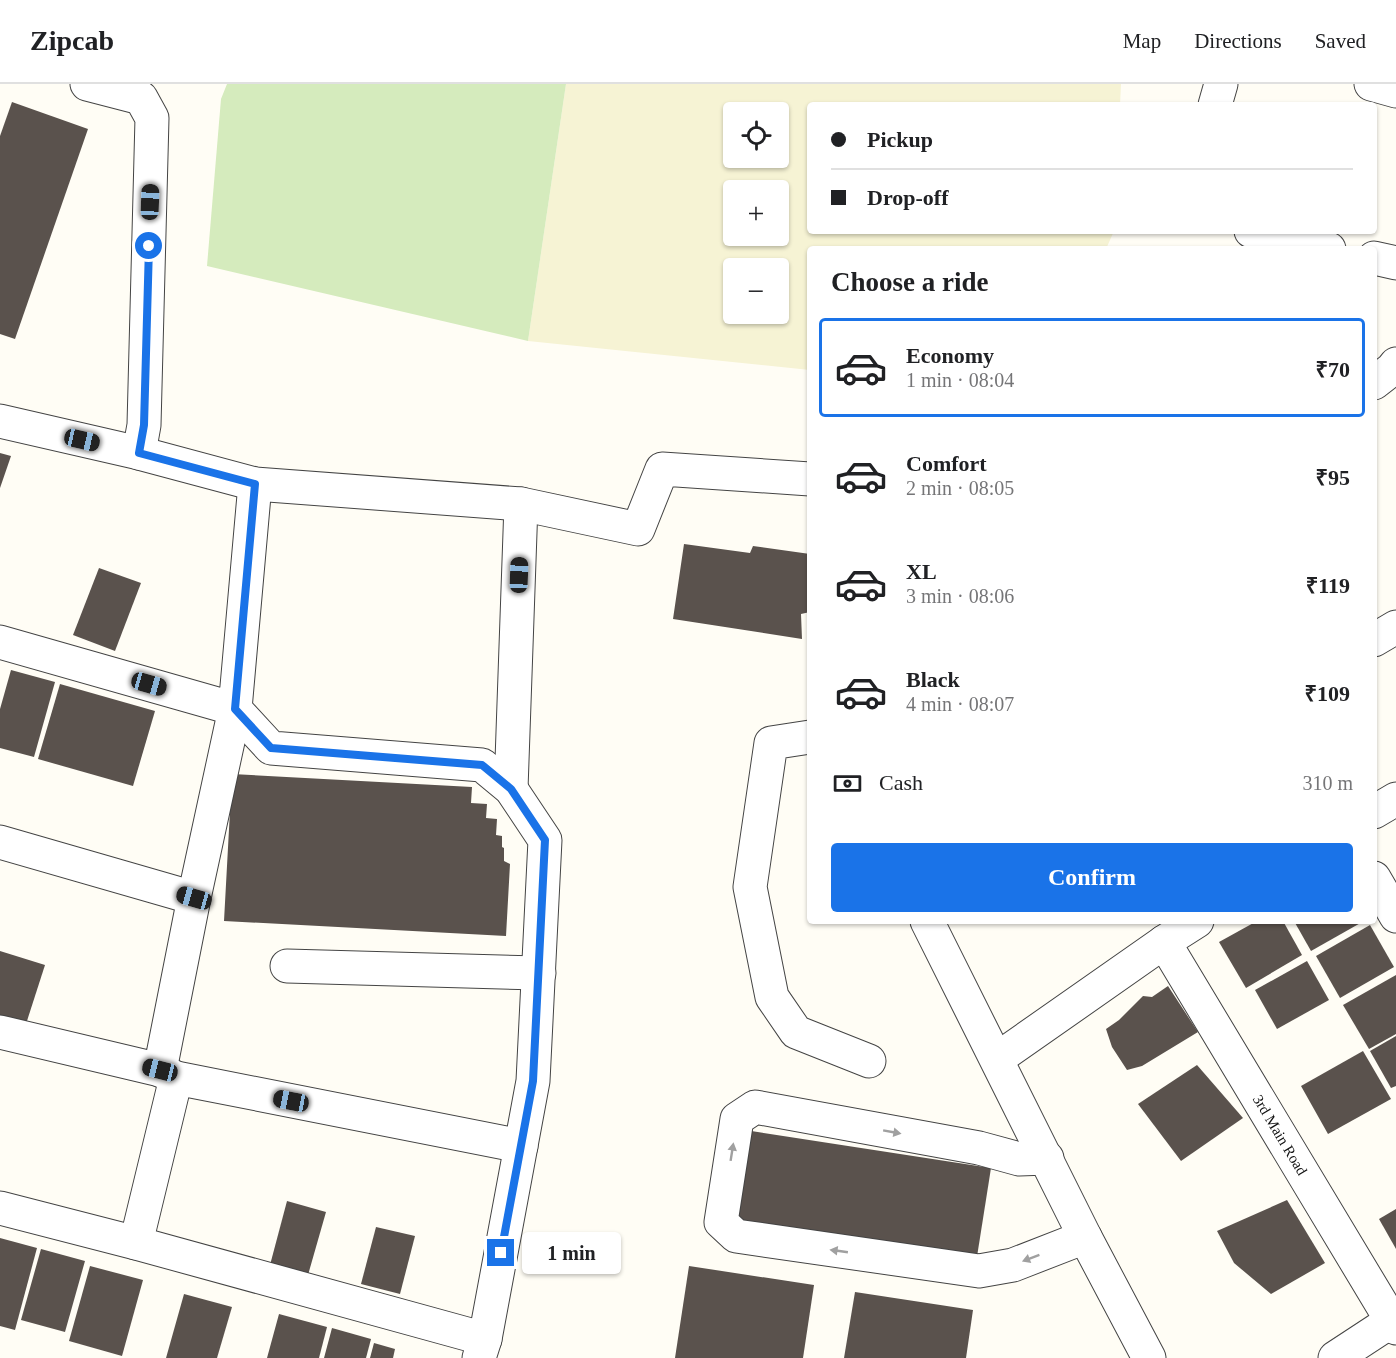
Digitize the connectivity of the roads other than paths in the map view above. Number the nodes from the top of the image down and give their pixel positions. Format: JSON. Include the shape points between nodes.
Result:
{"nodes":[{"id":1,"x":87,"y":84,"type":"edge"},
{"id":2,"x":1221,"y":84,"type":"edge"},
{"id":3,"x":1371,"y":84,"type":"edge"},
{"id":4,"x":1396,"y":91,"type":"edge"},
{"id":5,"x":1216,"y":102,"type":"edge"},
{"id":6,"x":1261,"y":234,"type":"edge"},
{"id":7,"x":1314,"y":246,"type":"edge"},
{"id":8,"x":1377,"y":259,"type":"edge"},
{"id":9,"x":1396,"y":262,"type":"edge"},
{"id":10,"x":1396,"y":364,"type":"edge"},
{"id":11,"x":1377,"y":381,"type":"edge"},
{"id":12,"x":0,"y":421,"type":"edge"},
{"id":13,"x":139,"y":453,"type":"junction"},
{"id":14,"x":807,"y":479,"type":"edge"},
{"id":15,"x":255,"y":484,"type":"junction"},
{"id":16,"x":522,"y":504,"type":"junction"},
{"id":17,"x":1396,"y":627,"type":"edge"},
{"id":18,"x":1377,"y":638,"type":"edge"},
{"id":19,"x":0,"y":642,"type":"edge"},
{"id":20,"x":235,"y":709,"type":"junction"},
{"id":21,"x":807,"y":737,"type":"edge"},
{"id":22,"x":511,"y":789,"type":"junction"},
{"id":23,"x":1396,"y":799,"type":"edge"},
{"id":24,"x":1377,"y":810,"type":"edge"},
{"id":25,"x":0,"y":842,"type":"edge"},
{"id":26,"x":1377,"y":883,"type":"edge"},
{"id":27,"x":194,"y":898,"type":"junction"},
{"id":28,"x":1396,"y":916,"type":"edge"},
{"id":29,"x":929,"y":924,"type":"edge"},
{"id":30,"x":1192,"y":924,"type":"edge"},
{"id":31,"x":1164,"y":942,"type":"junction"},
{"id":32,"x":286,"y":966,"type":"dead end"},
{"id":33,"x":538,"y":973,"type":"junction"},
{"id":34,"x":0,"y":1032,"type":"edge"},
{"id":35,"x":997,"y":1059,"type":"junction"},
{"id":36,"x":868,"y":1061,"type":"dead end"},
{"id":37,"x":168,"y":1074,"type":"junction"},
{"id":38,"x":521,"y":1146,"type":"junction"},
{"id":39,"x":1047,"y":1158,"type":"junction"},
{"id":40,"x":0,"y":1208,"type":"edge"},
{"id":41,"x":1086,"y":1237,"type":"junction"},
{"id":42,"x":136,"y":1243,"type":"junction"},
{"id":43,"x":1395,"y":1322,"type":"edge"},
{"id":44,"x":482,"y":1348,"type":"edge"},
{"id":45,"x":1149,"y":1358,"type":"edge"},
{"id":46,"x":1335,"y":1358,"type":"edge"}],
"edges":[{"from":1,"to":13,"type":"street","via":[[141,98],[152,118],[144,425]]},
{"from":2,"to":5,"type":"street"},
{"from":3,"to":4,"type":"street"},
{"from":6,"to":7,"type":"street"},
{"from":8,"to":9,"type":"street"},
{"from":10,"to":11,"type":"street"},
{"from":12,"to":13,"type":"street"},
{"from":13,"to":15,"type":"street"},
{"from":14,"to":16,"type":"street","via":[[662,469],[638,529]]},
{"from":15,"to":16,"type":"street"},
{"from":15,"to":20,"type":"street"},
{"from":16,"to":22,"type":"street"},
{"from":17,"to":18,"type":"street"},
{"from":19,"to":20,"type":"street"},
{"from":20,"to":22,"type":"street","via":[[271,748],[482,765]]},
{"from":20,"to":27,"type":"street"},
{"from":21,"to":36,"type":"street","via":[[771,743],[750,887],[772,997],[778,1006],[796,1032]]},
{"from":22,"to":33,"type":"street","via":[[545,840]]},
{"from":23,"to":24,"type":"street"},
{"from":25,"to":27,"type":"street"},
{"from":26,"to":28,"type":"street"},
{"from":27,"to":37,"type":"street"},
{"from":29,"to":35,"type":"street"},
{"from":30,"to":31,"type":"street"},
{"from":31,"to":35,"type":"street"},
{"from":31,"to":43,"type":"street","name":"3rd Main Road"},
{"from":32,"to":33,"type":"street"},
{"from":33,"to":38,"type":"street","via":[[533,1081]]},
{"from":34,"to":37,"type":"street"},
{"from":35,"to":39,"type":"street"},
{"from":37,"to":38,"type":"street"},
{"from":37,"to":42,"type":"street"},
{"from":38,"to":44,"type":"street"},
{"from":39,"to":41,"type":"street"},
{"from":41,"to":39,"type":"street","one_way":true,"via":[[1014,1265],[979,1271],[736,1236],[721,1222],[737,1119],[754,1107],[979,1148],[1018,1159]]},
{"from":40,"to":42,"type":"street"},
{"from":41,"to":45,"type":"street"},
{"from":42,"to":44,"type":"street"},
{"from":43,"to":46,"type":"street"}]}
